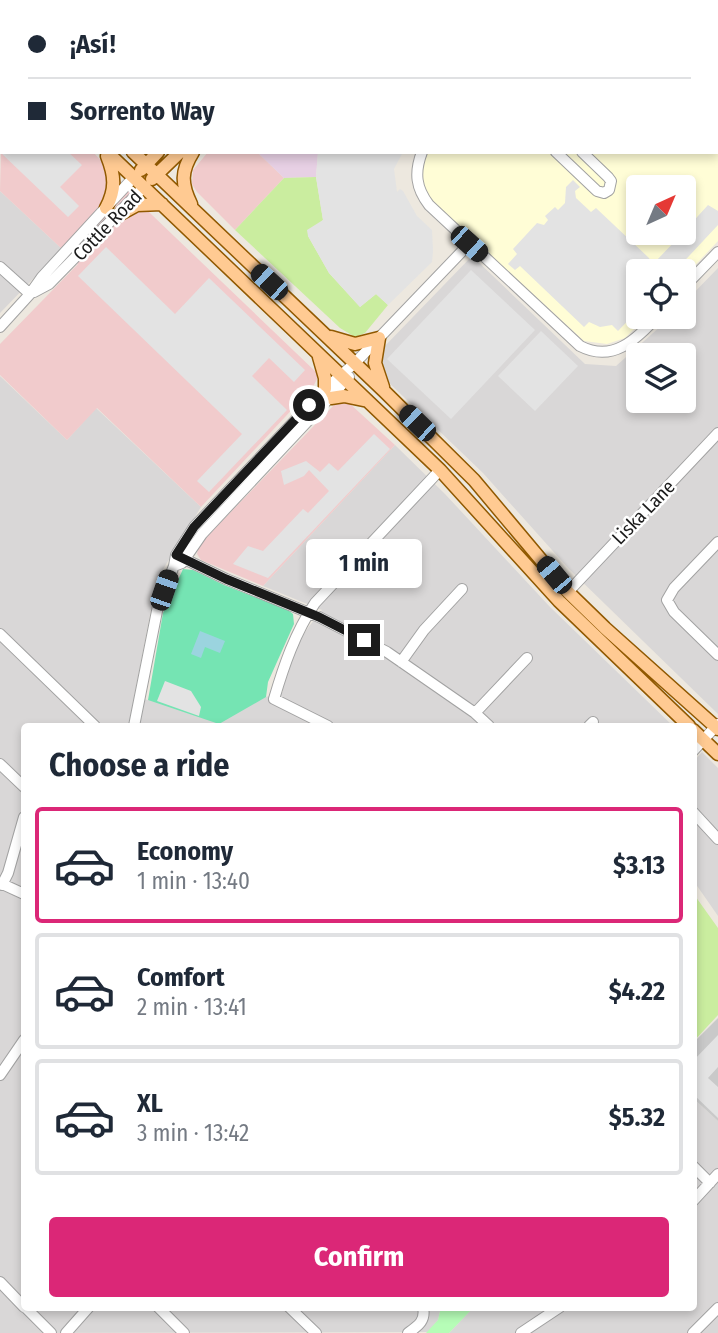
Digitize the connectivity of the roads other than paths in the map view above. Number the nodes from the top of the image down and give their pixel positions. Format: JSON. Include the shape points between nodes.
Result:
{"nodes":[{"id":1,"x":107,"y":154,"type":"edge"},
{"id":2,"x":108,"y":154,"type":"edge"},
{"id":3,"x":135,"y":154,"type":"edge"},
{"id":4,"x":156,"y":154,"type":"edge"},
{"id":5,"x":178,"y":154,"type":"edge"},
{"id":6,"x":192,"y":154,"type":"edge"},
{"id":7,"x":421,"y":154,"type":"edge"},
{"id":8,"x":558,"y":154,"type":"edge"},
{"id":9,"x":584,"y":154,"type":"edge"},
{"id":10,"x":146,"y":164,"type":"junction"},
{"id":11,"x":157,"y":175,"type":"junction"},
{"id":12,"x":134,"y":177,"type":"junction"},
{"id":13,"x":144,"y":187,"type":"junction"},
{"id":14,"x":162,"y":204,"type":"junction"},
{"id":15,"x":195,"y":211,"type":"junction"},
{"id":16,"x":111,"y":212,"type":"junction"},
{"id":17,"x":469,"y":244,"type":"junction"},
{"id":18,"x":718,"y":252,"type":"edge"},
{"id":19,"x":0,"y":267,"type":"edge"},
{"id":20,"x":696,"y":275,"type":"edge"},
{"id":21,"x":30,"y":294,"type":"junction"},
{"id":22,"x":0,"y":327,"type":"edge"},
{"id":23,"x":645,"y":329,"type":"edge"},
{"id":24,"x":326,"y":335,"type":"junction"},
{"id":25,"x":379,"y":338,"type":"junction"},
{"id":26,"x":318,"y":353,"type":"junction"},
{"id":27,"x":355,"y":363,"type":"junction"},
{"id":28,"x":343,"y":377,"type":"junction"},
{"id":29,"x":384,"y":391,"type":"junction"},
{"id":30,"x":328,"y":393,"type":"junction"},
{"id":31,"x":369,"y":401,"type":"junction"},
{"id":32,"x":718,"y":433,"type":"edge"},
{"id":33,"x":440,"y":470,"type":"junction"},
{"id":34,"x":718,"y":542,"type":"edge"},
{"id":35,"x":179,"y":559,"type":"junction"},
{"id":36,"x":462,"y":589,"type":"dead end"},
{"id":37,"x":568,"y":592,"type":"junction"},
{"id":38,"x":309,"y":612,"type":"junction"},
{"id":39,"x":0,"y":634,"type":"edge"},
{"id":40,"x":718,"y":655,"type":"edge"},
{"id":41,"x":527,"y":658,"type":"dead end"},
{"id":42,"x":401,"y":662,"type":"junction"},
{"id":43,"x":475,"y":713,"type":"junction"},
{"id":44,"x":92,"y":723,"type":"edge"},
{"id":45,"x":135,"y":723,"type":"edge"},
{"id":46,"x":322,"y":723,"type":"edge"},
{"id":47,"x":486,"y":723,"type":"edge"},
{"id":48,"x":686,"y":723,"type":"edge"},
{"id":49,"x":717,"y":727,"type":"edge"},
{"id":50,"x":697,"y":734,"type":"edge"},
{"id":51,"x":703,"y":740,"type":"junction"},
{"id":52,"x":697,"y":747,"type":"edge"},
{"id":53,"x":718,"y":754,"type":"edge"},
{"id":54,"x":0,"y":764,"type":"edge"},
{"id":55,"x":21,"y":784,"type":"edge"},
{"id":56,"x":697,"y":816,"type":"edge"},
{"id":57,"x":21,"y":828,"type":"edge"},
{"id":58,"x":718,"y":839,"type":"edge"},
{"id":59,"x":1,"y":884,"type":"edge"},
{"id":60,"x":21,"y":893,"type":"edge"},
{"id":61,"x":21,"y":1044,"type":"edge"},
{"id":62,"x":0,"y":1075,"type":"edge"},
{"id":63,"x":697,"y":1170,"type":"edge"},
{"id":64,"x":718,"y":1174,"type":"edge"},
{"id":65,"x":710,"y":1183,"type":"junction"},
{"id":66,"x":697,"y":1197,"type":"edge"},
{"id":67,"x":0,"y":1282,"type":"edge"},
{"id":68,"x":21,"y":1303,"type":"edge"},
{"id":69,"x":718,"y":1308,"type":"edge"},
{"id":70,"x":29,"y":1311,"type":"edge"},
{"id":71,"x":85,"y":1311,"type":"edge"},
{"id":72,"x":162,"y":1311,"type":"edge"},
{"id":73,"x":293,"y":1311,"type":"edge"},
{"id":74,"x":423,"y":1311,"type":"edge"},
{"id":75,"x":545,"y":1311,"type":"edge"},
{"id":76,"x":51,"y":1333,"type":"edge"},
{"id":77,"x":66,"y":1333,"type":"edge"},
{"id":78,"x":184,"y":1333,"type":"edge"},
{"id":79,"x":316,"y":1333,"type":"edge"},
{"id":80,"x":408,"y":1333,"type":"edge"},
{"id":81,"x":521,"y":1333,"type":"edge"},
{"id":82,"x":693,"y":1333,"type":"edge"}],
"edges":[{"from":1,"to":16,"type":"main road","via":[[115,182]]},
{"from":2,"to":12,"type":"main road"},
{"from":3,"to":10,"type":"main road"},
{"from":4,"to":10,"type":"main road","name":"Cottle Road"},
{"from":5,"to":11,"type":"main road","name":"Cottle Road"},
{"from":6,"to":15,"type":"main road","via":[[182,179]]},
{"from":7,"to":17,"type":"street","via":[[416,179],[421,194]]},
{"from":8,"to":9,"type":"street","via":[[597,191],[609,190],[611,181]]},
{"from":10,"to":11,"type":"main road"},
{"from":10,"to":12,"type":"main road","name":"Cottle Road"},
{"from":11,"to":13,"type":"main road","name":"Cottle Road"},
{"from":11,"to":15,"type":"main road"},
{"from":12,"to":13,"type":"main road"},
{"from":12,"to":16,"type":"street","name":"Cottle Road"},
{"from":13,"to":14,"type":"main road"},
{"from":13,"to":16,"type":"street","name":"Cottle Road"},
{"from":14,"to":16,"type":"main road"},
{"from":14,"to":26,"type":"main road"},
{"from":15,"to":24,"type":"main road"},
{"from":16,"to":21,"type":"street","name":"Cottle Road"},
{"from":17,"to":23,"type":"street","via":[[586,349],[606,353],[620,349]]},
{"from":17,"to":25,"type":"street"},
{"from":18,"to":20,"type":"street"},
{"from":19,"to":21,"type":"street"},
{"from":21,"to":22,"type":"street","name":"Cottle Road"},
{"from":24,"to":25,"type":"main road","via":[[355,344]]},
{"from":24,"to":27,"type":"main road"},
{"from":25,"to":27,"type":"street"},
{"from":25,"to":29,"type":"main road","via":[[375,363]]},
{"from":26,"to":28,"type":"main road"},
{"from":26,"to":30,"type":"main road"},
{"from":27,"to":28,"type":"street"},
{"from":27,"to":29,"type":"main road"},
{"from":28,"to":30,"type":"street"},
{"from":28,"to":31,"type":"main road"},
{"from":29,"to":37,"type":"main road","via":[[474,480]]},
{"from":30,"to":31,"type":"main road"},
{"from":30,"to":35,"type":"street"},
{"from":31,"to":33,"type":"main road"},
{"from":32,"to":37,"type":"street","name":"Liska Lane"},
{"from":33,"to":38,"type":"street"},
{"from":33,"to":48,"type":"main road","via":[[559,601]]},
{"from":34,"to":40,"type":"street","via":[[667,600]]},
{"from":35,"to":38,"type":"street"},
{"from":35,"to":45,"type":"street","via":[[158,606]]},
{"from":36,"to":42,"type":"street"},
{"from":37,"to":49,"type":"main road"},
{"from":38,"to":42,"type":"street"},
{"from":38,"to":46,"type":"street","via":[[285,660],[274,699]]},
{"from":39,"to":44,"type":"street"},
{"from":41,"to":43,"type":"street"},
{"from":42,"to":43,"type":"street"},
{"from":43,"to":47,"type":"street"},
{"from":49,"to":51,"type":"street"},
{"from":50,"to":51,"type":"main road"},
{"from":51,"to":52,"type":"street"},
{"from":51,"to":53,"type":"main road"},
{"from":54,"to":55,"type":"street"},
{"from":56,"to":58,"type":"street"},
{"from":57,"to":59,"type":"street"},
{"from":59,"to":60,"type":"street"},
{"from":61,"to":62,"type":"street"},
{"from":63,"to":65,"type":"street"},
{"from":64,"to":65,"type":"street"},
{"from":65,"to":66,"type":"street"},
{"from":67,"to":68,"type":"street"},
{"from":69,"to":82,"type":"street"},
{"from":70,"to":76,"type":"street"},
{"from":71,"to":77,"type":"street"},
{"from":72,"to":78,"type":"street"},
{"from":73,"to":79,"type":"street"},
{"from":74,"to":80,"type":"street","via":[[422,1321]]},
{"from":75,"to":81,"type":"street"}]}
